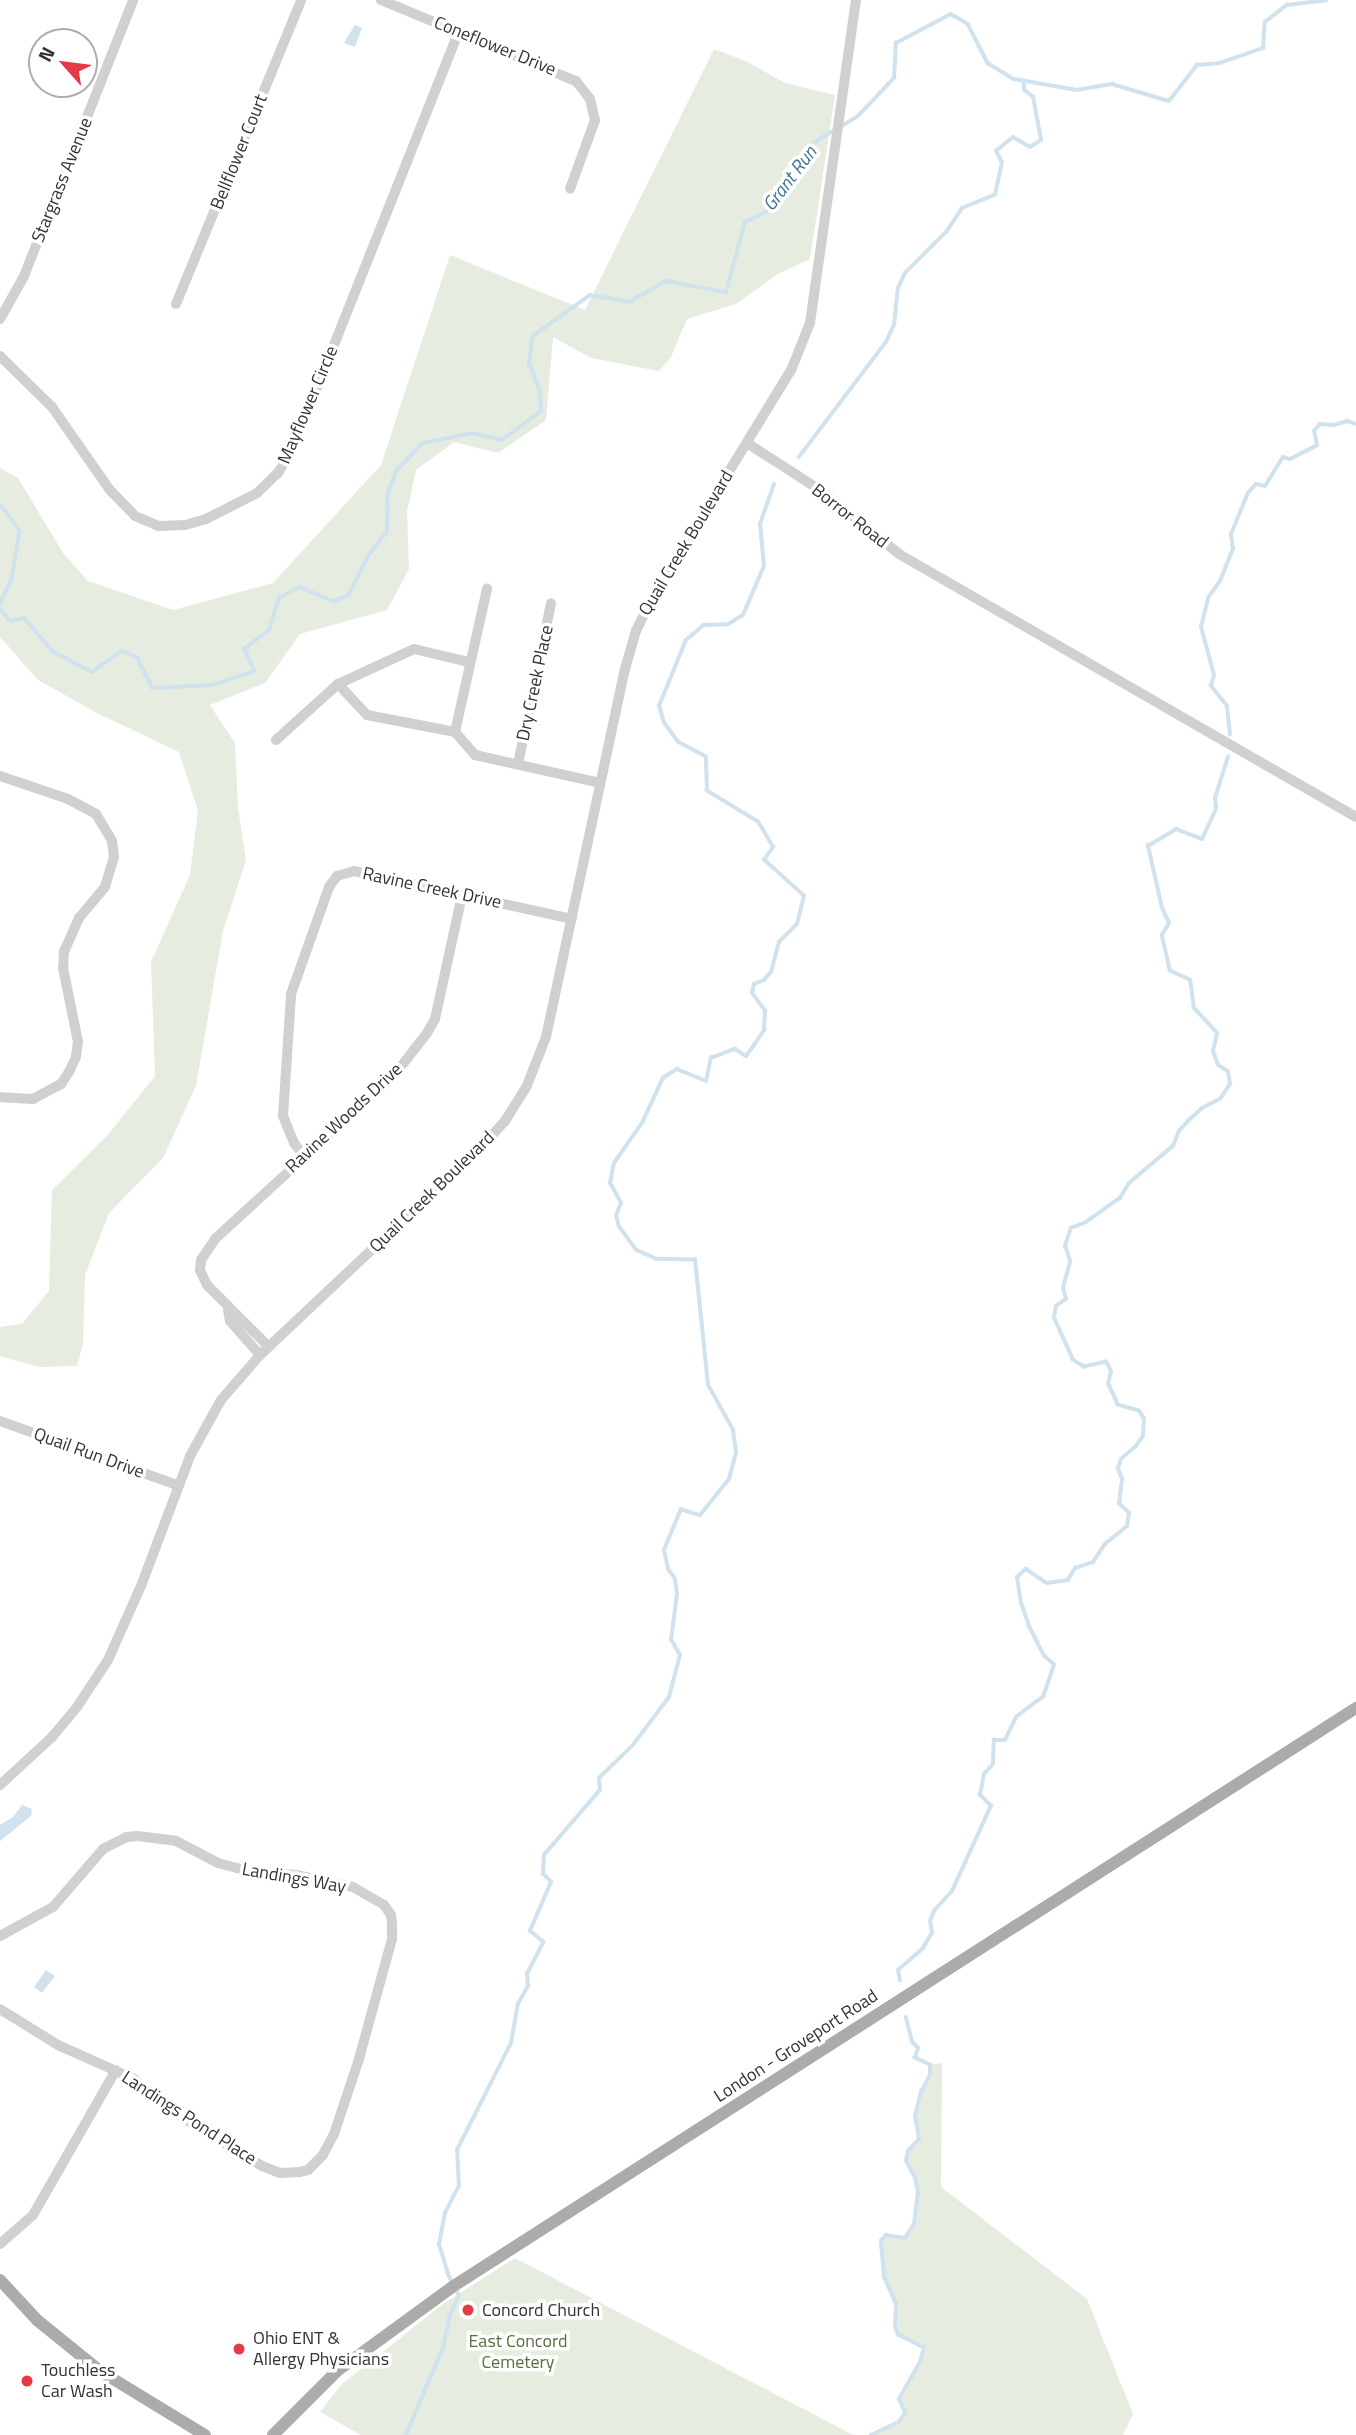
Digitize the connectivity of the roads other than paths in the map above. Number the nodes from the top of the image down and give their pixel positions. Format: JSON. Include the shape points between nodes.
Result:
{"nodes":[{"id":1,"x":133,"y":0,"type":"edge"},
{"id":2,"x":301,"y":0,"type":"edge"},
{"id":3,"x":381,"y":0,"type":"edge"},
{"id":4,"x":856,"y":0,"type":"edge"},
{"id":5,"x":459,"y":31,"type":"junction"},
{"id":6,"x":570,"y":189,"type":"dead end"},
{"id":7,"x":176,"y":304,"type":"dead end"},
{"id":8,"x":0,"y":319,"type":"edge"},
{"id":9,"x":0,"y":356,"type":"edge"},
{"id":10,"x":747,"y":443,"type":"junction"},
{"id":11,"x":487,"y":589,"type":"dead end"},
{"id":12,"x":551,"y":603,"type":"dead end"},
{"id":13,"x":469,"y":663,"type":"junction"},
{"id":14,"x":338,"y":684,"type":"junction"},
{"id":15,"x":455,"y":732,"type":"junction"},
{"id":16,"x":276,"y":740,"type":"dead end"},
{"id":17,"x":518,"y":764,"type":"junction"},
{"id":18,"x":0,"y":776,"type":"edge"},
{"id":19,"x":600,"y":783,"type":"junction"},
{"id":20,"x":1356,"y":817,"type":"edge"},
{"id":21,"x":462,"y":895,"type":"junction"},
{"id":22,"x":572,"y":919,"type":"junction"},
{"id":23,"x":0,"y":1097,"type":"edge"},
{"id":24,"x":305,"y":1157,"type":"junction"},
{"id":25,"x":265,"y":1351,"type":"junction"},
{"id":26,"x":0,"y":1421,"type":"edge"},
{"id":27,"x":177,"y":1485,"type":"junction"},
{"id":28,"x":1356,"y":1708,"type":"edge"},
{"id":29,"x":0,"y":1785,"type":"edge"},
{"id":30,"x":0,"y":1936,"type":"edge"},
{"id":31,"x":0,"y":2008,"type":"edge"},
{"id":32,"x":116,"y":2070,"type":"junction"},
{"id":33,"x":308,"y":2170,"type":"joint"},
{"id":34,"x":0,"y":2244,"type":"edge"},
{"id":35,"x":0,"y":2280,"type":"edge"},
{"id":36,"x":205,"y":2435,"type":"edge"},
{"id":37,"x":273,"y":2435,"type":"edge"}],
"edges":[{"from":1,"to":8,"type":"street","name":"Stargrass Avenue","via":[[24,276]]},
{"from":2,"to":7,"type":"street","name":"Bellflower Court"},
{"from":3,"to":5,"type":"street","name":"Coneflower Drive"},
{"from":4,"to":10,"type":"street","via":[[810,323],[792,368]]},
{"from":5,"to":6,"type":"street","name":"Coneflower Drive","via":[[567,75],[584,89],[595,120]]},
{"from":5,"to":9,"type":"street","name":"Mayflower Circle","via":[[293,448],[278,473],[257,493],[186,525],[159,526],[135,516],[110,490],[52,407]]},
{"from":10,"to":19,"type":"street","name":"Quail Creek Boulevard","via":[[636,631]]},
{"from":10,"to":20,"type":"street","name":"Borror Road","via":[[822,492],[899,554]]},
{"from":11,"to":13,"type":"street"},
{"from":12,"to":17,"type":"street","name":"Dry Creek Place"},
{"from":13,"to":14,"type":"street","via":[[414,649]]},
{"from":13,"to":15,"type":"street"},
{"from":14,"to":15,"type":"street","via":[[367,715]]},
{"from":14,"to":16,"type":"street"},
{"from":15,"to":17,"type":"street","via":[[475,755]]},
{"from":17,"to":19,"type":"street"},
{"from":18,"to":23,"type":"street","via":[[68,799],[96,814],[112,841],[114,857],[105,887],[79,918],[64,951],[63,968],[78,1042],[69,1072],[61,1084],[33,1100]]},
{"from":19,"to":22,"type":"street","name":"Quail Creek Boulevard"},
{"from":21,"to":22,"type":"street","name":"Ravine Creek Drive"},
{"from":21,"to":24,"type":"street","name":"Ravine Woods Drive","via":[[435,1019],[427,1033],[396,1073]]},
{"from":21,"to":24,"type":"street","name":"Ravine Creek Drive","via":[[354,871],[337,876],[328,887],[291,994],[286,1034],[289,1059],[283,1116]]},
{"from":22,"to":25,"type":"street","name":"Quail Creek Boulevard","via":[[540,1058],[505,1121]]},
{"from":24,"to":25,"type":"street","name":"Ravine Woods Drive","via":[[205,1249],[201,1260],[202,1277],[228,1310],[239,1314]]},
{"from":25,"to":27,"type":"street","name":"Quail Creek Boulevard","via":[[241,1374],[208,1419]]},
{"from":26,"to":27,"type":"street","name":"Quail Run Drive"},
{"from":27,"to":29,"type":"street","name":"Quail Creek Boulevard","via":[[108,1661],[52,1737]]},
{"from":28,"to":37,"type":"main road","name":"London - Groveport Road","via":[[456,2285],[337,2371]]},
{"from":30,"to":33,"type":"street","name":"Landings Way","via":[[53,1907],[103,1849],[127,1837],[176,1841],[218,1863],[353,1887],[376,1898],[391,1915],[392,1939],[337,2126],[323,2155]]},
{"from":31,"to":32,"type":"street","name":"Landings Pond Place","via":[[58,2045]]},
{"from":32,"to":33,"type":"street","name":"Landings Pond Place","via":[[262,2166],[288,2174]]},
{"from":32,"to":34,"type":"street","via":[[33,2216]]},
{"from":35,"to":36,"type":"main road","via":[[37,2319],[100,2371]]}]}
